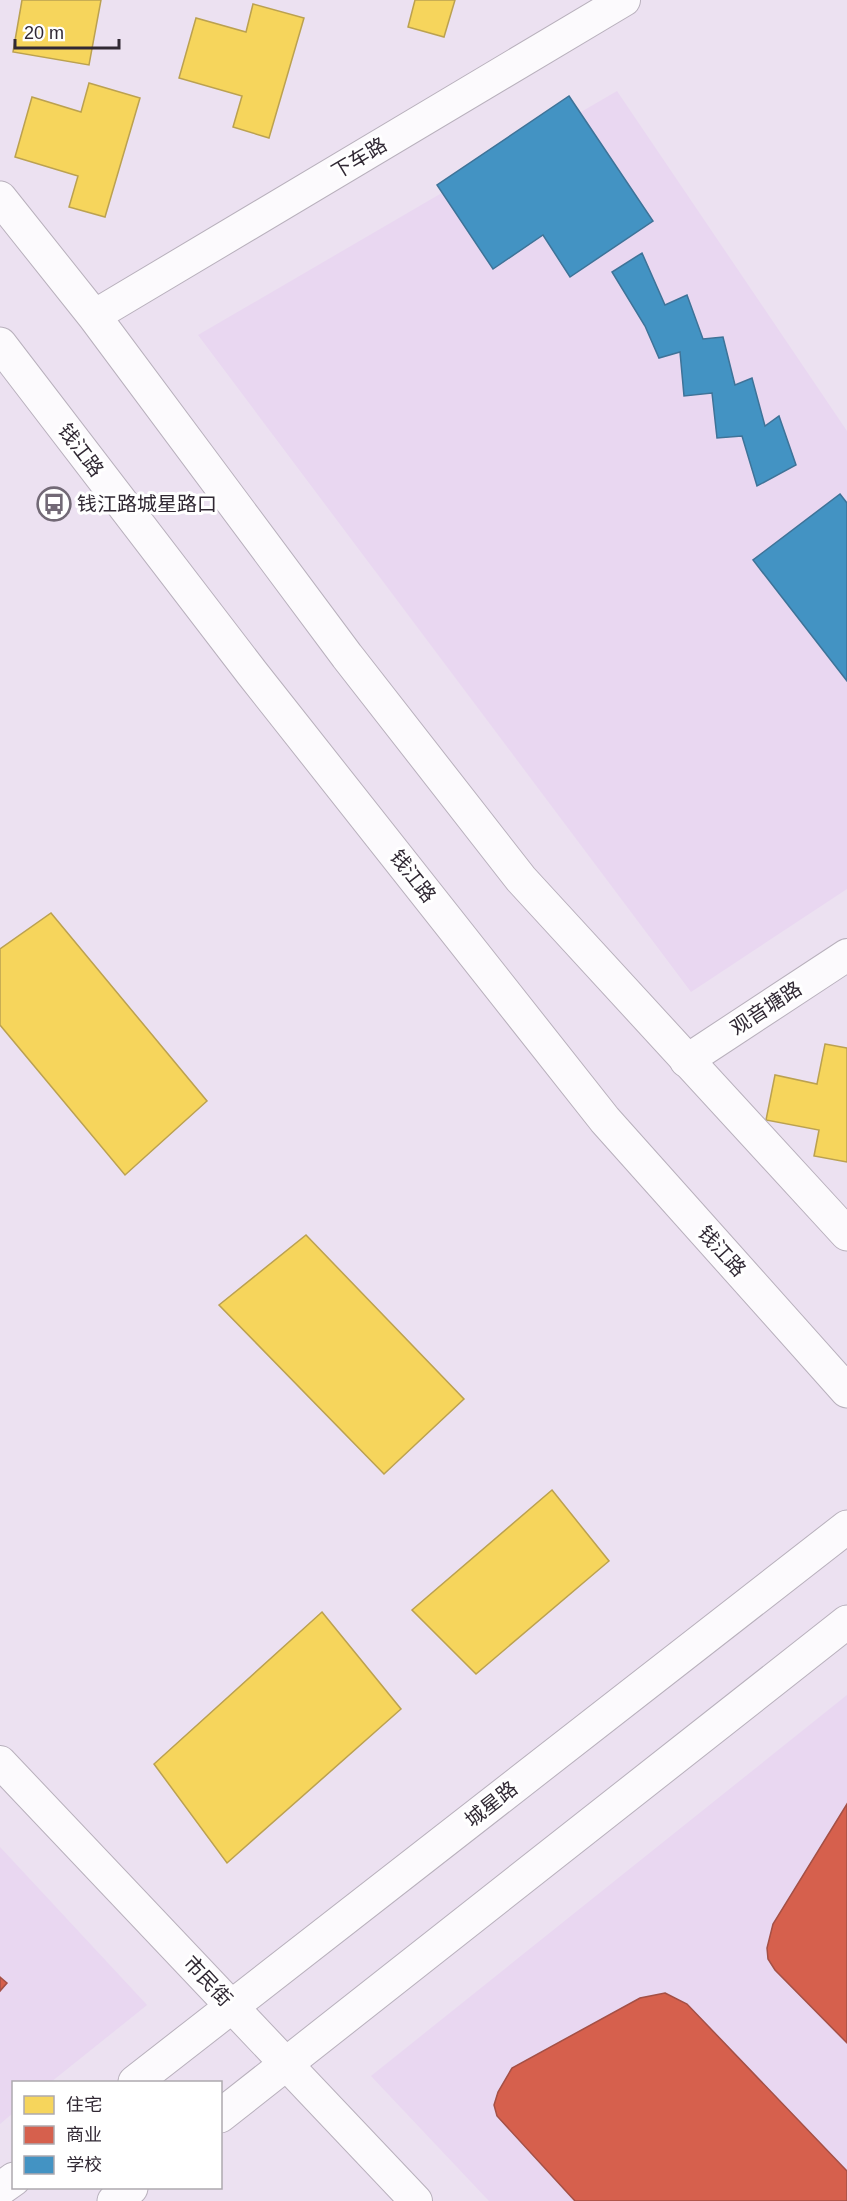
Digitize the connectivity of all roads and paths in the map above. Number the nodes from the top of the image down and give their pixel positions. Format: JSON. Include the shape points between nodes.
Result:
{"nodes":[{"id":1,"x":624,"y":0,"type":"edge"},
{"id":2,"x":0,"y":198,"type":"edge"},
{"id":3,"x":94,"y":316,"type":"junction"},
{"id":4,"x":0,"y":344,"type":"edge"},
{"id":5,"x":847,"y":955,"type":"edge"},
{"id":6,"x":686,"y":1061,"type":"junction"},
{"id":7,"x":847,"y":1234,"type":"edge"},
{"id":8,"x":847,"y":1391,"type":"edge"},
{"id":9,"x":847,"y":1527,"type":"edge"},
{"id":10,"x":847,"y":1622,"type":"edge"},
{"id":11,"x":0,"y":1761,"type":"edge"},
{"id":12,"x":231,"y":2006,"type":"junction"},
{"id":13,"x":286,"y":2065,"type":"junction"},
{"id":14,"x":136,"y":2081,"type":"edge"},
{"id":15,"x":222,"y":2114,"type":"edge"},
{"id":16,"x":129,"y":2189,"type":"edge"},
{"id":17,"x":114,"y":2201,"type":"edge"},
{"id":18,"x":416,"y":2201,"type":"edge"}],
"edges":[{"from":1,"to":3,"type":"street","name":"下车路"},
{"from":2,"to":3,"type":"main road"},
{"from":3,"to":6,"type":"main road","via":[[347,656],[521,879]]},
{"from":4,"to":8,"type":"main road","name":"钱江路","via":[[252,673],[605,1120]]},
{"from":5,"to":6,"type":"street","name":"观音塘路"},
{"from":6,"to":7,"type":"main road"},
{"from":9,"to":12,"type":"main road","name":"城星路"},
{"from":10,"to":13,"type":"main road"},
{"from":11,"to":12,"type":"street","name":"市民街"},
{"from":12,"to":13,"type":"street","name":"市民街"},
{"from":12,"to":14,"type":"main road","name":"城星路"},
{"from":13,"to":15,"type":"main road"},
{"from":13,"to":18,"type":"street","name":"市民街"},
{"from":16,"to":17,"type":"main road"}]}
